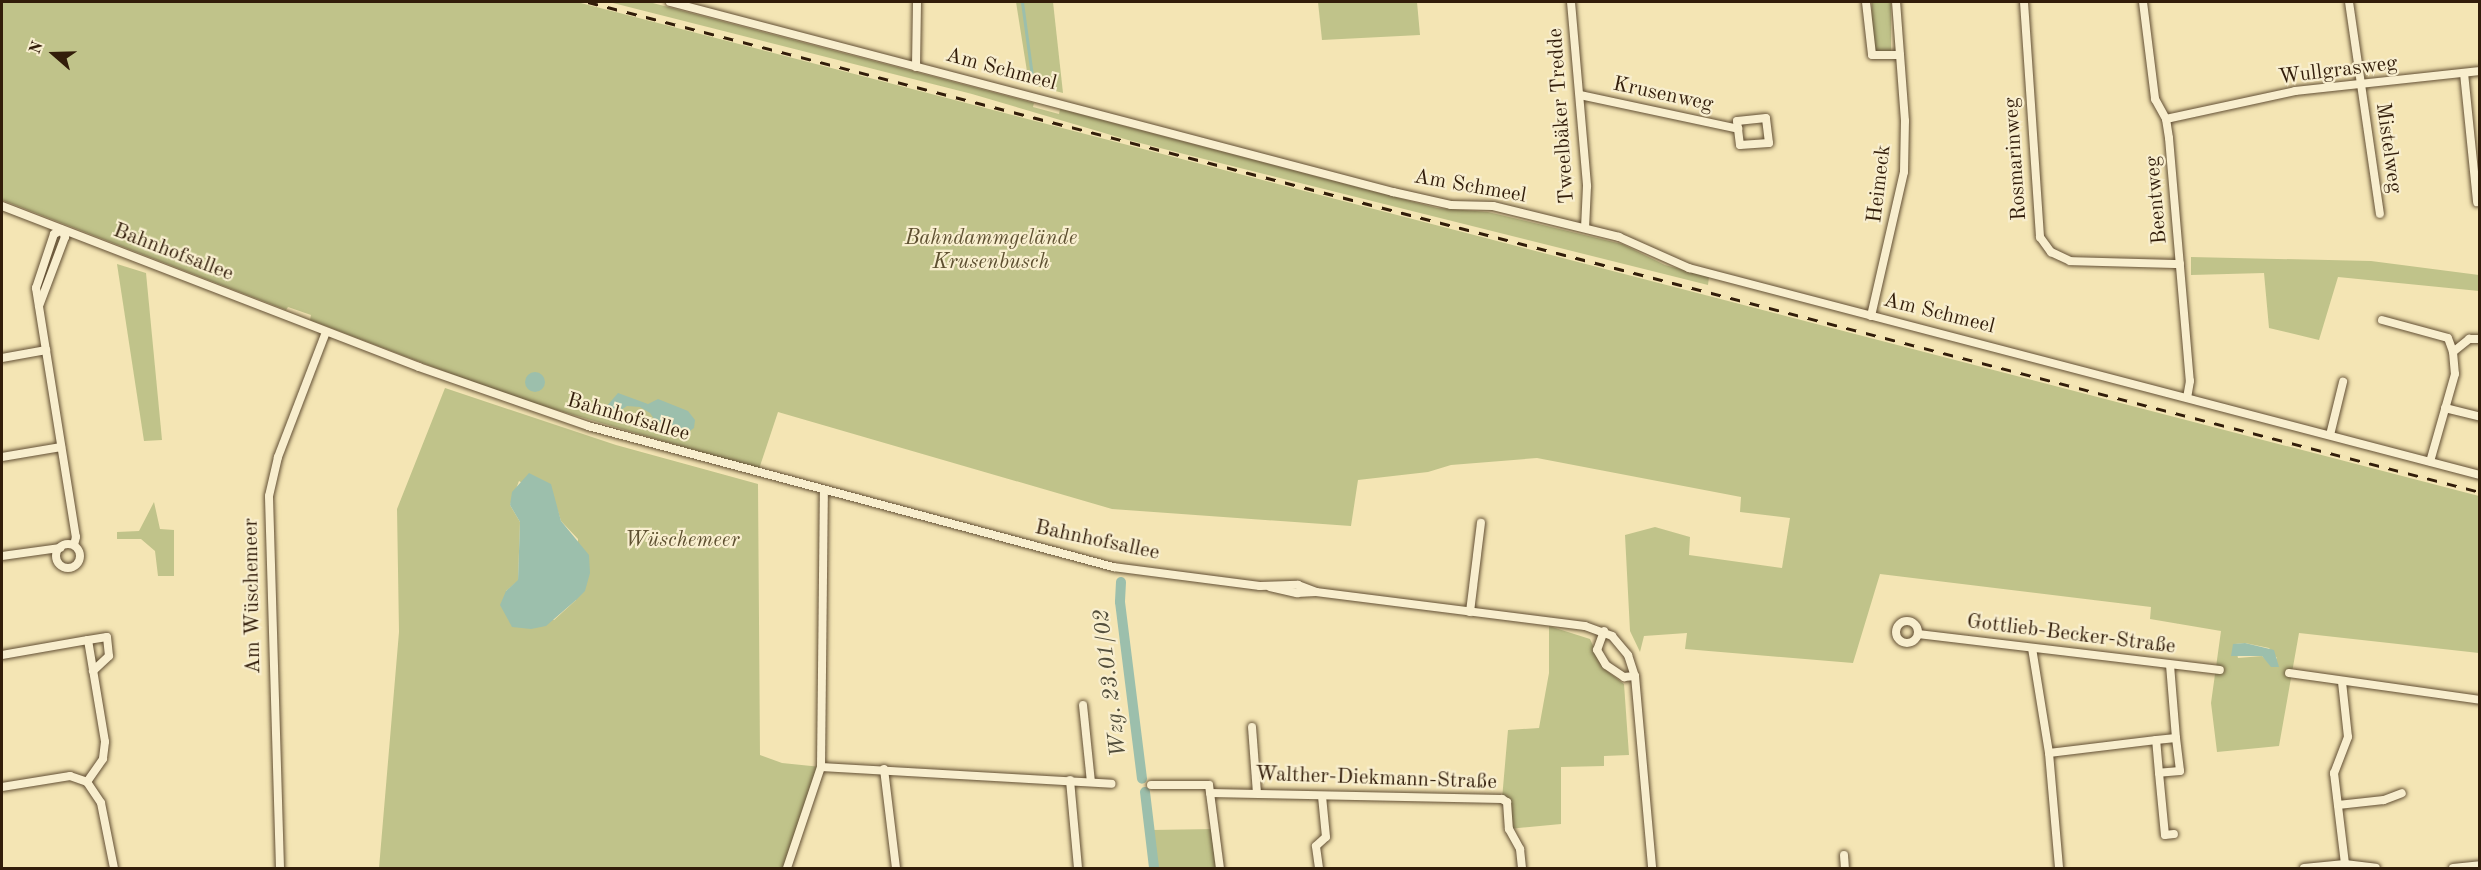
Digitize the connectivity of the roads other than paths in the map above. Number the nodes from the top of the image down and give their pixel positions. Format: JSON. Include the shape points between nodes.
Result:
{"nodes":[{"id":1,"x":671,"y":2,"type":"edge"},
{"id":2,"x":916,"y":2,"type":"edge"},
{"id":3,"x":1571,"y":2,"type":"edge"},
{"id":4,"x":1866,"y":2,"type":"edge"},
{"id":5,"x":1896,"y":2,"type":"edge"},
{"id":6,"x":2024,"y":2,"type":"edge"},
{"id":7,"x":2143,"y":2,"type":"edge"},
{"id":8,"x":2349,"y":2,"type":"edge"},
{"id":9,"x":1900,"y":55,"type":"junction"},
{"id":10,"x":916,"y":66,"type":"junction"},
{"id":11,"x":2480,"y":71,"type":"edge"},
{"id":12,"x":2464,"y":73,"type":"junction"},
{"id":13,"x":2361,"y":87,"type":"junction"},
{"id":14,"x":1580,"y":95,"type":"junction"},
{"id":15,"x":2166,"y":119,"type":"junction"},
{"id":16,"x":1738,"y":129,"type":"junction"},
{"id":17,"x":2477,"y":202,"type":"dead end"},
{"id":18,"x":2,"y":206,"type":"edge"},
{"id":19,"x":2380,"y":214,"type":"dead end"},
{"id":20,"x":1586,"y":228,"type":"junction"},
{"id":21,"x":62,"y":230,"type":"junction"},
{"id":22,"x":2180,"y":264,"type":"junction"},
{"id":23,"x":1871,"y":316,"type":"junction"},
{"id":24,"x":2382,"y":320,"type":"dead end"},
{"id":25,"x":326,"y":332,"type":"junction"},
{"id":26,"x":2480,"y":339,"type":"edge"},
{"id":27,"x":46,"y":350,"type":"junction"},
{"id":28,"x":2453,"y":352,"type":"junction"},
{"id":29,"x":2,"y":358,"type":"edge"},
{"id":30,"x":2343,"y":382,"type":"dead end"},
{"id":31,"x":2187,"y":398,"type":"junction"},
{"id":32,"x":2445,"y":408,"type":"junction"},
{"id":33,"x":2480,"y":417,"type":"edge"},
{"id":34,"x":2330,"y":435,"type":"junction"},
{"id":35,"x":61,"y":447,"type":"junction"},
{"id":36,"x":2,"y":457,"type":"edge"},
{"id":37,"x":2430,"y":462,"type":"junction"},
{"id":38,"x":2480,"y":474,"type":"edge"},
{"id":39,"x":824,"y":491,"type":"junction"},
{"id":40,"x":1480,"y":523,"type":"dead end"},
{"id":41,"x":74,"y":545,"type":"junction"},
{"id":42,"x":60,"y":548,"type":"junction"},
{"id":43,"x":2,"y":556,"type":"edge"},
{"id":44,"x":1470,"y":612,"type":"junction"},
{"id":45,"x":1608,"y":634,"type":"junction"},
{"id":46,"x":1918,"y":634,"type":"dead end"},
{"id":47,"x":88,"y":640,"type":"junction"},
{"id":48,"x":2032,"y":648,"type":"junction"},
{"id":49,"x":2,"y":655,"type":"edge"},
{"id":50,"x":2170,"y":665,"type":"junction"},
{"id":51,"x":2220,"y":670,"type":"dead end"},
{"id":52,"x":93,"y":671,"type":"junction"},
{"id":53,"x":2289,"y":673,"type":"dead end"},
{"id":54,"x":1635,"y":676,"type":"junction"},
{"id":55,"x":2343,"y":682,"type":"junction"},
{"id":56,"x":2480,"y":700,"type":"edge"},
{"id":57,"x":1083,"y":705,"type":"dead end"},
{"id":58,"x":1252,"y":727,"type":"dead end"},
{"id":59,"x":2176,"y":738,"type":"junction"},
{"id":60,"x":2156,"y":740,"type":"junction"},
{"id":61,"x":2049,"y":753,"type":"junction"},
{"id":62,"x":821,"y":767,"type":"junction"},
{"id":63,"x":884,"y":769,"type":"junction"},
{"id":64,"x":2159,"y":773,"type":"junction"},
{"id":65,"x":1070,"y":780,"type":"junction"},
{"id":66,"x":87,"y":782,"type":"junction"},
{"id":67,"x":1091,"y":782,"type":"junction"},
{"id":68,"x":1112,"y":784,"type":"dead end"},
{"id":69,"x":1151,"y":785,"type":"dead end"},
{"id":70,"x":2,"y":787,"type":"edge"},
{"id":71,"x":1210,"y":793,"type":"junction"},
{"id":72,"x":1257,"y":793,"type":"junction"},
{"id":73,"x":2402,"y":793,"type":"dead end"},
{"id":74,"x":1323,"y":796,"type":"junction"},
{"id":75,"x":2338,"y":805,"type":"junction"},
{"id":76,"x":2174,"y":834,"type":"dead end"},
{"id":77,"x":1844,"y":855,"type":"dead end"},
{"id":78,"x":2345,"y":864,"type":"junction"},
{"id":79,"x":2480,"y":866,"type":"edge"},
{"id":80,"x":114,"y":868,"type":"edge"},
{"id":81,"x":280,"y":868,"type":"edge"},
{"id":82,"x":787,"y":868,"type":"edge"},
{"id":83,"x":896,"y":868,"type":"edge"},
{"id":84,"x":1078,"y":868,"type":"edge"},
{"id":85,"x":1220,"y":868,"type":"edge"},
{"id":86,"x":1319,"y":868,"type":"edge"},
{"id":87,"x":1522,"y":868,"type":"edge"},
{"id":88,"x":1652,"y":868,"type":"edge"},
{"id":89,"x":1845,"y":868,"type":"edge"},
{"id":90,"x":2059,"y":868,"type":"edge"},
{"id":91,"x":2304,"y":868,"type":"edge"},
{"id":92,"x":2376,"y":868,"type":"edge"},
{"id":93,"x":2453,"y":868,"type":"edge"}],
"edges":[{"from":1,"to":10,"type":"street","name":"Am Schmeel"},
{"from":2,"to":10,"type":"street"},
{"from":3,"to":14,"type":"street","name":"Tweelbäker Tredde"},
{"from":4,"to":9,"type":"street","via":[[1872,55]]},
{"from":5,"to":9,"type":"street","name":"Heimeck"},
{"from":6,"to":22,"type":"street","name":"Rosmarinweg","via":[[2040,237],[2051,252],[2070,261]]},
{"from":7,"to":15,"type":"street","name":"Beentweg","via":[[2155,99]]},
{"from":8,"to":13,"type":"street","name":"Mistelweg"},
{"from":9,"to":23,"type":"street","name":"Heimeck","via":[[1904,172]]},
{"from":10,"to":20,"type":"street","name":"Am Schmeel","via":[[1393,192],[1451,205],[1493,206]]},
{"from":11,"to":12,"type":"street","name":"Wullgrasweg"},
{"from":12,"to":13,"type":"street","name":"Wullgrasweg"},
{"from":12,"to":17,"type":"street"},
{"from":13,"to":15,"type":"street","name":"Wullgrasweg","via":[[2295,91]]},
{"from":13,"to":19,"type":"street","name":"Mistelweg"},
{"from":14,"to":16,"type":"street","name":"Krusenweg"},
{"from":14,"to":20,"type":"street","name":"Tweelbäker Tredde"},
{"from":15,"to":22,"type":"street","name":"Beentweg"},
{"from":16,"to":16,"type":"street","name":"Krusenweg","via":[[1740,145],[1768,143],[1766,118],[1737,121]]},
{"from":18,"to":21,"type":"street","name":"Bahnhofsallee"},
{"from":20,"to":23,"type":"street","name":"Am Schmeel","via":[[1619,237],[1689,268]]},
{"from":21,"to":25,"type":"street","name":"Bahnhofsallee"},
{"from":21,"to":27,"type":"street","via":[[54,234],[36,288]]},
{"from":22,"to":31,"type":"street","name":"Beentweg","via":[[2190,381]]},
{"from":23,"to":31,"type":"street","name":"Am Schmeel"},
{"from":24,"to":28,"type":"street","via":[[2448,338]]},
{"from":25,"to":39,"type":"street","name":"Bahnhofsallee","via":[[577,422]]},
{"from":25,"to":81,"type":"street","name":"Am Wüschemeer","via":[[278,457],[269,496]]},
{"from":26,"to":28,"type":"street","via":[[2469,339]]},
{"from":27,"to":29,"type":"street"},
{"from":27,"to":35,"type":"street"},
{"from":28,"to":32,"type":"street","via":[[2455,374]]},
{"from":30,"to":34,"type":"street"},
{"from":31,"to":34,"type":"street","name":"Am Schmeel"},
{"from":32,"to":33,"type":"street"},
{"from":32,"to":37,"type":"street"},
{"from":34,"to":37,"type":"street","name":"Am Schmeel"},
{"from":35,"to":36,"type":"street"},
{"from":35,"to":41,"type":"street","via":[[76,537]]},
{"from":37,"to":38,"type":"street","name":"Am Schmeel"},
{"from":39,"to":44,"type":"street","name":"Bahnhofsallee","via":[[1113,567],[1267,586],[1298,585],[1316,592]]},
{"from":39,"to":62,"type":"street"},
{"from":40,"to":44,"type":"street"},
{"from":41,"to":42,"type":"street"},
{"from":41,"to":42,"type":"street","via":[[80,555],[71,568],[58,561]]},
{"from":42,"to":43,"type":"street"},
{"from":44,"to":45,"type":"street","name":"Bahnhofsallee","via":[[1585,626]]},
{"from":45,"to":54,"type":"street","via":[[1628,654]]},
{"from":45,"to":54,"type":"street","via":[[1597,650],[1606,665],[1624,677]]},
{"from":46,"to":48,"type":"street","name":"Gottlieb-Becker-Straße"},
{"from":47,"to":49,"type":"street"},
{"from":47,"to":52,"type":"street"},
{"from":47,"to":52,"type":"street","via":[[107,638],[109,657]]},
{"from":48,"to":50,"type":"street","name":"Gottlieb-Becker-Straße"},
{"from":48,"to":61,"type":"street"},
{"from":50,"to":51,"type":"street","name":"Gottlieb-Becker-Straße"},
{"from":50,"to":59,"type":"street"},
{"from":52,"to":66,"type":"street","via":[[105,742],[100,766]]},
{"from":53,"to":55,"type":"street"},
{"from":54,"to":88,"type":"street"},
{"from":55,"to":56,"type":"street"},
{"from":55,"to":75,"type":"street","via":[[2348,737],[2334,773]]},
{"from":57,"to":67,"type":"street"},
{"from":58,"to":72,"type":"street"},
{"from":59,"to":60,"type":"street"},
{"from":59,"to":64,"type":"street","via":[[2180,771]]},
{"from":60,"to":61,"type":"street"},
{"from":60,"to":64,"type":"street"},
{"from":61,"to":90,"type":"street"},
{"from":62,"to":63,"type":"street"},
{"from":62,"to":82,"type":"street"},
{"from":63,"to":65,"type":"street"},
{"from":63,"to":83,"type":"street"},
{"from":64,"to":76,"type":"street","via":[[2165,835]]},
{"from":65,"to":67,"type":"street"},
{"from":65,"to":84,"type":"street"},
{"from":66,"to":70,"type":"street","via":[[70,776]]},
{"from":66,"to":80,"type":"street","via":[[101,803]]},
{"from":67,"to":68,"type":"street"},
{"from":69,"to":71,"type":"street","via":[[1209,784]]},
{"from":71,"to":72,"type":"street","name":"Walther-Diekmann-Straße"},
{"from":71,"to":85,"type":"street"},
{"from":72,"to":74,"type":"street","name":"Walther-Diekmann-Straße"},
{"from":73,"to":75,"type":"street","via":[[2384,800]]},
{"from":74,"to":86,"type":"street","via":[[1326,837],[1316,846]]},
{"from":74,"to":87,"type":"street","name":"Walther-Diekmann-Straße","via":[[1502,799],[1507,802],[1509,829],[1520,849]]},
{"from":75,"to":78,"type":"street"},
{"from":77,"to":89,"type":"street"},
{"from":78,"to":91,"type":"street"},
{"from":78,"to":92,"type":"street"},
{"from":79,"to":93,"type":"street"}]}
